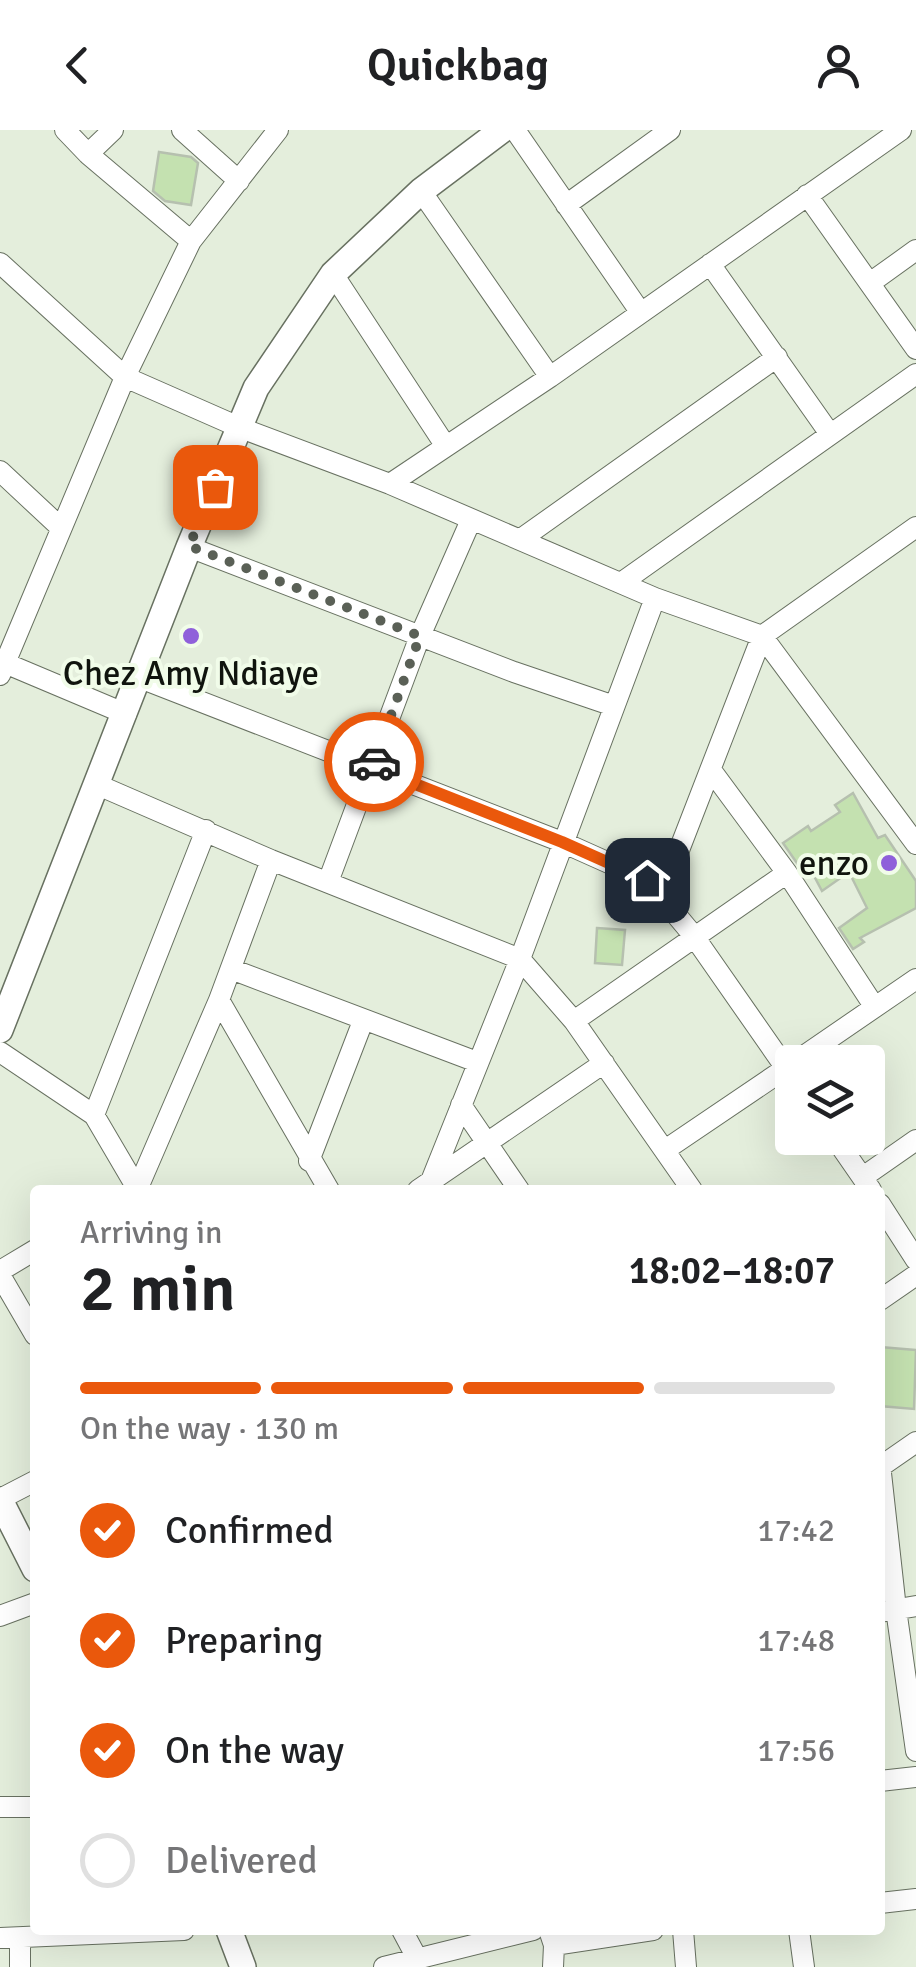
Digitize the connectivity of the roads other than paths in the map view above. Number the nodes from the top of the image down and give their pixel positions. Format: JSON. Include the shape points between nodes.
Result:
{"nodes":[{"id":1,"x":65,"y":130,"type":"edge"},
{"id":2,"x":113,"y":130,"type":"edge"},
{"id":3,"x":182,"y":130,"type":"edge"},
{"id":4,"x":278,"y":130,"type":"edge"},
{"id":5,"x":502,"y":130,"type":"edge"},
{"id":6,"x":515,"y":130,"type":"edge"},
{"id":7,"x":670,"y":130,"type":"edge"},
{"id":8,"x":901,"y":130,"type":"edge"},
{"id":9,"x":875,"y":138,"type":"edge"},
{"id":10,"x":88,"y":154,"type":"junction"},
{"id":11,"x":239,"y":181,"type":"junction"},
{"id":12,"x":421,"y":191,"type":"junction"},
{"id":13,"x":806,"y":195,"type":"junction"},
{"id":14,"x":566,"y":204,"type":"junction"},
{"id":15,"x":191,"y":241,"type":"junction"},
{"id":16,"x":916,"y":250,"type":"edge"},
{"id":17,"x":0,"y":263,"type":"edge"},
{"id":18,"x":710,"y":264,"type":"junction"},
{"id":19,"x":333,"y":274,"type":"junction"},
{"id":20,"x":870,"y":283,"type":"junction"},
{"id":21,"x":641,"y":312,"type":"junction"},
{"id":22,"x":916,"y":349,"type":"edge"},
{"id":23,"x":778,"y":357,"type":"junction"},
{"id":24,"x":916,"y":374,"type":"edge"},
{"id":25,"x":125,"y":377,"type":"junction"},
{"id":26,"x":550,"y":377,"type":"junction"},
{"id":27,"x":241,"y":428,"type":"junction"},
{"id":28,"x":830,"y":434,"type":"junction"},
{"id":29,"x":446,"y":446,"type":"junction"},
{"id":30,"x":0,"y":471,"type":"edge"},
{"id":31,"x":390,"y":484,"type":"junction"},
{"id":32,"x":471,"y":520,"type":"junction"},
{"id":33,"x":916,"y":527,"type":"edge"},
{"id":34,"x":61,"y":528,"type":"junction"},
{"id":35,"x":521,"y":539,"type":"junction"},
{"id":36,"x":189,"y":546,"type":"junction"},
{"id":37,"x":621,"y":583,"type":"junction"},
{"id":38,"x":655,"y":598,"type":"junction"},
{"id":39,"x":420,"y":636,"type":"junction"},
{"id":40,"x":762,"y":636,"type":"junction"},
{"id":41,"x":2,"y":666,"type":"edge"},
{"id":42,"x":140,"y":678,"type":"junction"},
{"id":43,"x":614,"y":706,"type":"junction"},
{"id":44,"x":126,"y":714,"type":"junction"},
{"id":45,"x":372,"y":767,"type":"junction"},
{"id":46,"x":711,"y":770,"type":"junction"},
{"id":47,"x":98,"y":785,"type":"junction"},
{"id":48,"x":206,"y":830,"type":"junction"},
{"id":49,"x":562,"y":842,"type":"junction"},
{"id":50,"x":916,"y":844,"type":"edge"},
{"id":51,"x":271,"y":860,"type":"junction"},
{"id":52,"x":787,"y":873,"type":"junction"},
{"id":53,"x":328,"y":882,"type":"junction"},
{"id":54,"x":662,"y":894,"type":"junction"},
{"id":55,"x":693,"y":935,"type":"junction"},
{"id":56,"x":520,"y":958,"type":"junction"},
{"id":57,"x":231,"y":968,"type":"junction"},
{"id":58,"x":916,"y":979,"type":"edge"},
{"id":59,"x":218,"y":1000,"type":"junction"},
{"id":60,"x":874,"y":1006,"type":"junction"},
{"id":61,"x":363,"y":1021,"type":"junction"},
{"id":62,"x":574,"y":1021,"type":"junction"},
{"id":63,"x":0,"y":1030,"type":"edge"},
{"id":64,"x":822,"y":1045,"type":"edge"},
{"id":65,"x":775,"y":1046,"type":"edge"},
{"id":66,"x":0,"y":1052,"type":"edge"},
{"id":67,"x":477,"y":1062,"type":"junction"},
{"id":68,"x":604,"y":1063,"type":"junction"},
{"id":69,"x":775,"y":1078,"type":"edge"},
{"id":70,"x":461,"y":1105,"type":"junction"},
{"id":71,"x":94,"y":1115,"type":"junction"},
{"id":72,"x":916,"y":1140,"type":"edge"},
{"id":73,"x":486,"y":1142,"type":"junction"},
{"id":74,"x":665,"y":1150,"type":"junction"},
{"id":75,"x":847,"y":1155,"type":"edge"},
{"id":76,"x":310,"y":1160,"type":"junction"},
{"id":77,"x":867,"y":1184,"type":"edge"},
{"id":78,"x":135,"y":1185,"type":"edge"},
{"id":79,"x":140,"y":1185,"type":"edge"},
{"id":80,"x":326,"y":1185,"type":"edge"},
{"id":81,"x":424,"y":1185,"type":"edge"},
{"id":82,"x":516,"y":1185,"type":"edge"},
{"id":83,"x":689,"y":1185,"type":"edge"},
{"id":84,"x":885,"y":1212,"type":"edge"},
{"id":85,"x":30,"y":1253,"type":"edge"},
{"id":86,"x":916,"y":1260,"type":"edge"},
{"id":87,"x":0,"y":1273,"type":"edge"},
{"id":88,"x":916,"y":1275,"type":"edge"},
{"id":89,"x":885,"y":1297,"type":"edge"},
{"id":90,"x":30,"y":1327,"type":"edge"},
{"id":91,"x":916,"y":1442,"type":"edge"},
{"id":92,"x":885,"y":1462,"type":"edge"},
{"id":93,"x":30,"y":1483,"type":"edge"},
{"id":94,"x":0,"y":1500,"type":"edge"},
{"id":95,"x":885,"y":1507,"type":"edge"},
{"id":96,"x":30,"y":1559,"type":"edge"},
{"id":97,"x":30,"y":1605,"type":"edge"},
{"id":98,"x":897,"y":1609,"type":"edge"},
{"id":99,"x":0,"y":1616,"type":"edge"},
{"id":100,"x":916,"y":1751,"type":"edge"},
{"id":101,"x":916,"y":1777,"type":"edge"},
{"id":102,"x":885,"y":1781,"type":"edge"},
{"id":103,"x":0,"y":1807,"type":"edge"},
{"id":104,"x":30,"y":1807,"type":"edge"},
{"id":105,"x":916,"y":1899,"type":"edge"},
{"id":106,"x":885,"y":1902,"type":"edge"},
{"id":107,"x":75,"y":1935,"type":"edge"},
{"id":108,"x":230,"y":1935,"type":"edge"},
{"id":109,"x":405,"y":1935,"type":"edge"},
{"id":110,"x":514,"y":1935,"type":"edge"},
{"id":111,"x":590,"y":1935,"type":"edge"},
{"id":112,"x":683,"y":1935,"type":"edge"},
{"id":113,"x":800,"y":1935,"type":"edge"},
{"id":114,"x":10,"y":1938,"type":"edge"},
{"id":115,"x":552,"y":1938,"type":"edge"},
{"id":116,"x":418,"y":1960,"type":"junction"},
{"id":117,"x":20,"y":1967,"type":"edge"},
{"id":118,"x":243,"y":1967,"type":"edge"},
{"id":119,"x":384,"y":1967,"type":"edge"},
{"id":120,"x":554,"y":1967,"type":"edge"},
{"id":121,"x":686,"y":1967,"type":"edge"},
{"id":122,"x":804,"y":1967,"type":"edge"}],
"edges":[{"from":1,"to":10,"type":"street"},
{"from":2,"to":10,"type":"street"},
{"from":3,"to":11,"type":"street"},
{"from":4,"to":11,"type":"street"},
{"from":5,"to":12,"type":"main road"},
{"from":6,"to":14,"type":"street"},
{"from":7,"to":14,"type":"street"},
{"from":8,"to":9,"type":"street"},
{"from":9,"to":13,"type":"street"},
{"from":10,"to":15,"type":"street"},
{"from":11,"to":15,"type":"street"},
{"from":12,"to":19,"type":"main road"},
{"from":12,"to":26,"type":"street"},
{"from":13,"to":18,"type":"street"},
{"from":13,"to":20,"type":"street"},
{"from":14,"to":21,"type":"street"},
{"from":15,"to":25,"type":"street"},
{"from":16,"to":20,"type":"street"},
{"from":17,"to":25,"type":"street"},
{"from":18,"to":21,"type":"street"},
{"from":18,"to":23,"type":"street"},
{"from":19,"to":27,"type":"main road","via":[[256,388]]},
{"from":19,"to":29,"type":"street"},
{"from":20,"to":22,"type":"street"},
{"from":21,"to":26,"type":"street"},
{"from":23,"to":28,"type":"street"},
{"from":23,"to":35,"type":"street"},
{"from":24,"to":28,"type":"street"},
{"from":25,"to":27,"type":"street"},
{"from":25,"to":34,"type":"street"},
{"from":26,"to":29,"type":"street"},
{"from":27,"to":31,"type":"street"},
{"from":27,"to":36,"type":"main road"},
{"from":28,"to":37,"type":"street"},
{"from":29,"to":31,"type":"street"},
{"from":30,"to":34,"type":"street"},
{"from":31,"to":32,"type":"street"},
{"from":32,"to":35,"type":"street"},
{"from":32,"to":39,"type":"street"},
{"from":33,"to":40,"type":"street"},
{"from":34,"to":41,"type":"street"},
{"from":35,"to":37,"type":"street"},
{"from":36,"to":39,"type":"street"},
{"from":36,"to":42,"type":"main road"},
{"from":37,"to":38,"type":"street"},
{"from":38,"to":40,"type":"street"},
{"from":38,"to":43,"type":"street"},
{"from":39,"to":43,"type":"street"},
{"from":39,"to":45,"type":"street"},
{"from":40,"to":46,"type":"street"},
{"from":40,"to":50,"type":"street"},
{"from":41,"to":44,"type":"street"},
{"from":42,"to":44,"type":"main road"},
{"from":42,"to":45,"type":"street"},
{"from":43,"to":49,"type":"street"},
{"from":44,"to":47,"type":"main road"},
{"from":45,"to":49,"type":"street"},
{"from":45,"to":53,"type":"street"},
{"from":46,"to":52,"type":"street"},
{"from":46,"to":54,"type":"street"},
{"from":47,"to":48,"type":"street"},
{"from":47,"to":63,"type":"main road"},
{"from":48,"to":51,"type":"street"},
{"from":48,"to":71,"type":"street"},
{"from":49,"to":54,"type":"street","via":[[626,868]]},
{"from":49,"to":56,"type":"street"},
{"from":51,"to":53,"type":"street"},
{"from":51,"to":57,"type":"street"},
{"from":52,"to":55,"type":"street"},
{"from":52,"to":60,"type":"street"},
{"from":53,"to":56,"type":"street"},
{"from":54,"to":55,"type":"street"},
{"from":55,"to":62,"type":"street"},
{"from":55,"to":65,"type":"street"},
{"from":56,"to":62,"type":"street"},
{"from":56,"to":67,"type":"street"},
{"from":57,"to":59,"type":"street"},
{"from":57,"to":61,"type":"street"},
{"from":58,"to":60,"type":"street"},
{"from":59,"to":76,"type":"street"},
{"from":59,"to":79,"type":"street"},
{"from":60,"to":64,"type":"street"},
{"from":61,"to":67,"type":"street"},
{"from":61,"to":76,"type":"street"},
{"from":62,"to":68,"type":"street"},
{"from":66,"to":71,"type":"street"},
{"from":67,"to":70,"type":"street"},
{"from":68,"to":73,"type":"street"},
{"from":68,"to":74,"type":"street"},
{"from":69,"to":74,"type":"street"},
{"from":70,"to":73,"type":"street"},
{"from":70,"to":81,"type":"street"},
{"from":71,"to":78,"type":"street"},
{"from":72,"to":77,"type":"street"},
{"from":73,"to":81,"type":"street"},
{"from":73,"to":82,"type":"street"},
{"from":74,"to":83,"type":"street"},
{"from":75,"to":77,"type":"street"},
{"from":76,"to":80,"type":"street"},
{"from":84,"to":86,"type":"street"},
{"from":85,"to":87,"type":"street"},
{"from":87,"to":90,"type":"street"},
{"from":88,"to":89,"type":"street"},
{"from":91,"to":92,"type":"street"},
{"from":93,"to":94,"type":"street"},
{"from":94,"to":96,"type":"main road"},
{"from":95,"to":98,"type":"street"},
{"from":97,"to":99,"type":"street"},
{"from":98,"to":100,"type":"street"},
{"from":101,"to":102,"type":"street"},
{"from":103,"to":104,"type":"street"},
{"from":105,"to":106,"type":"street"},
{"from":107,"to":114,"type":"street"},
{"from":108,"to":118,"type":"main road"},
{"from":109,"to":116,"type":"street"},
{"from":110,"to":116,"type":"street"},
{"from":111,"to":115,"type":"street"},
{"from":112,"to":121,"type":"street"},
{"from":113,"to":122,"type":"street"},
{"from":114,"to":117,"type":"street"},
{"from":115,"to":120,"type":"street"},
{"from":116,"to":119,"type":"street"}]}
